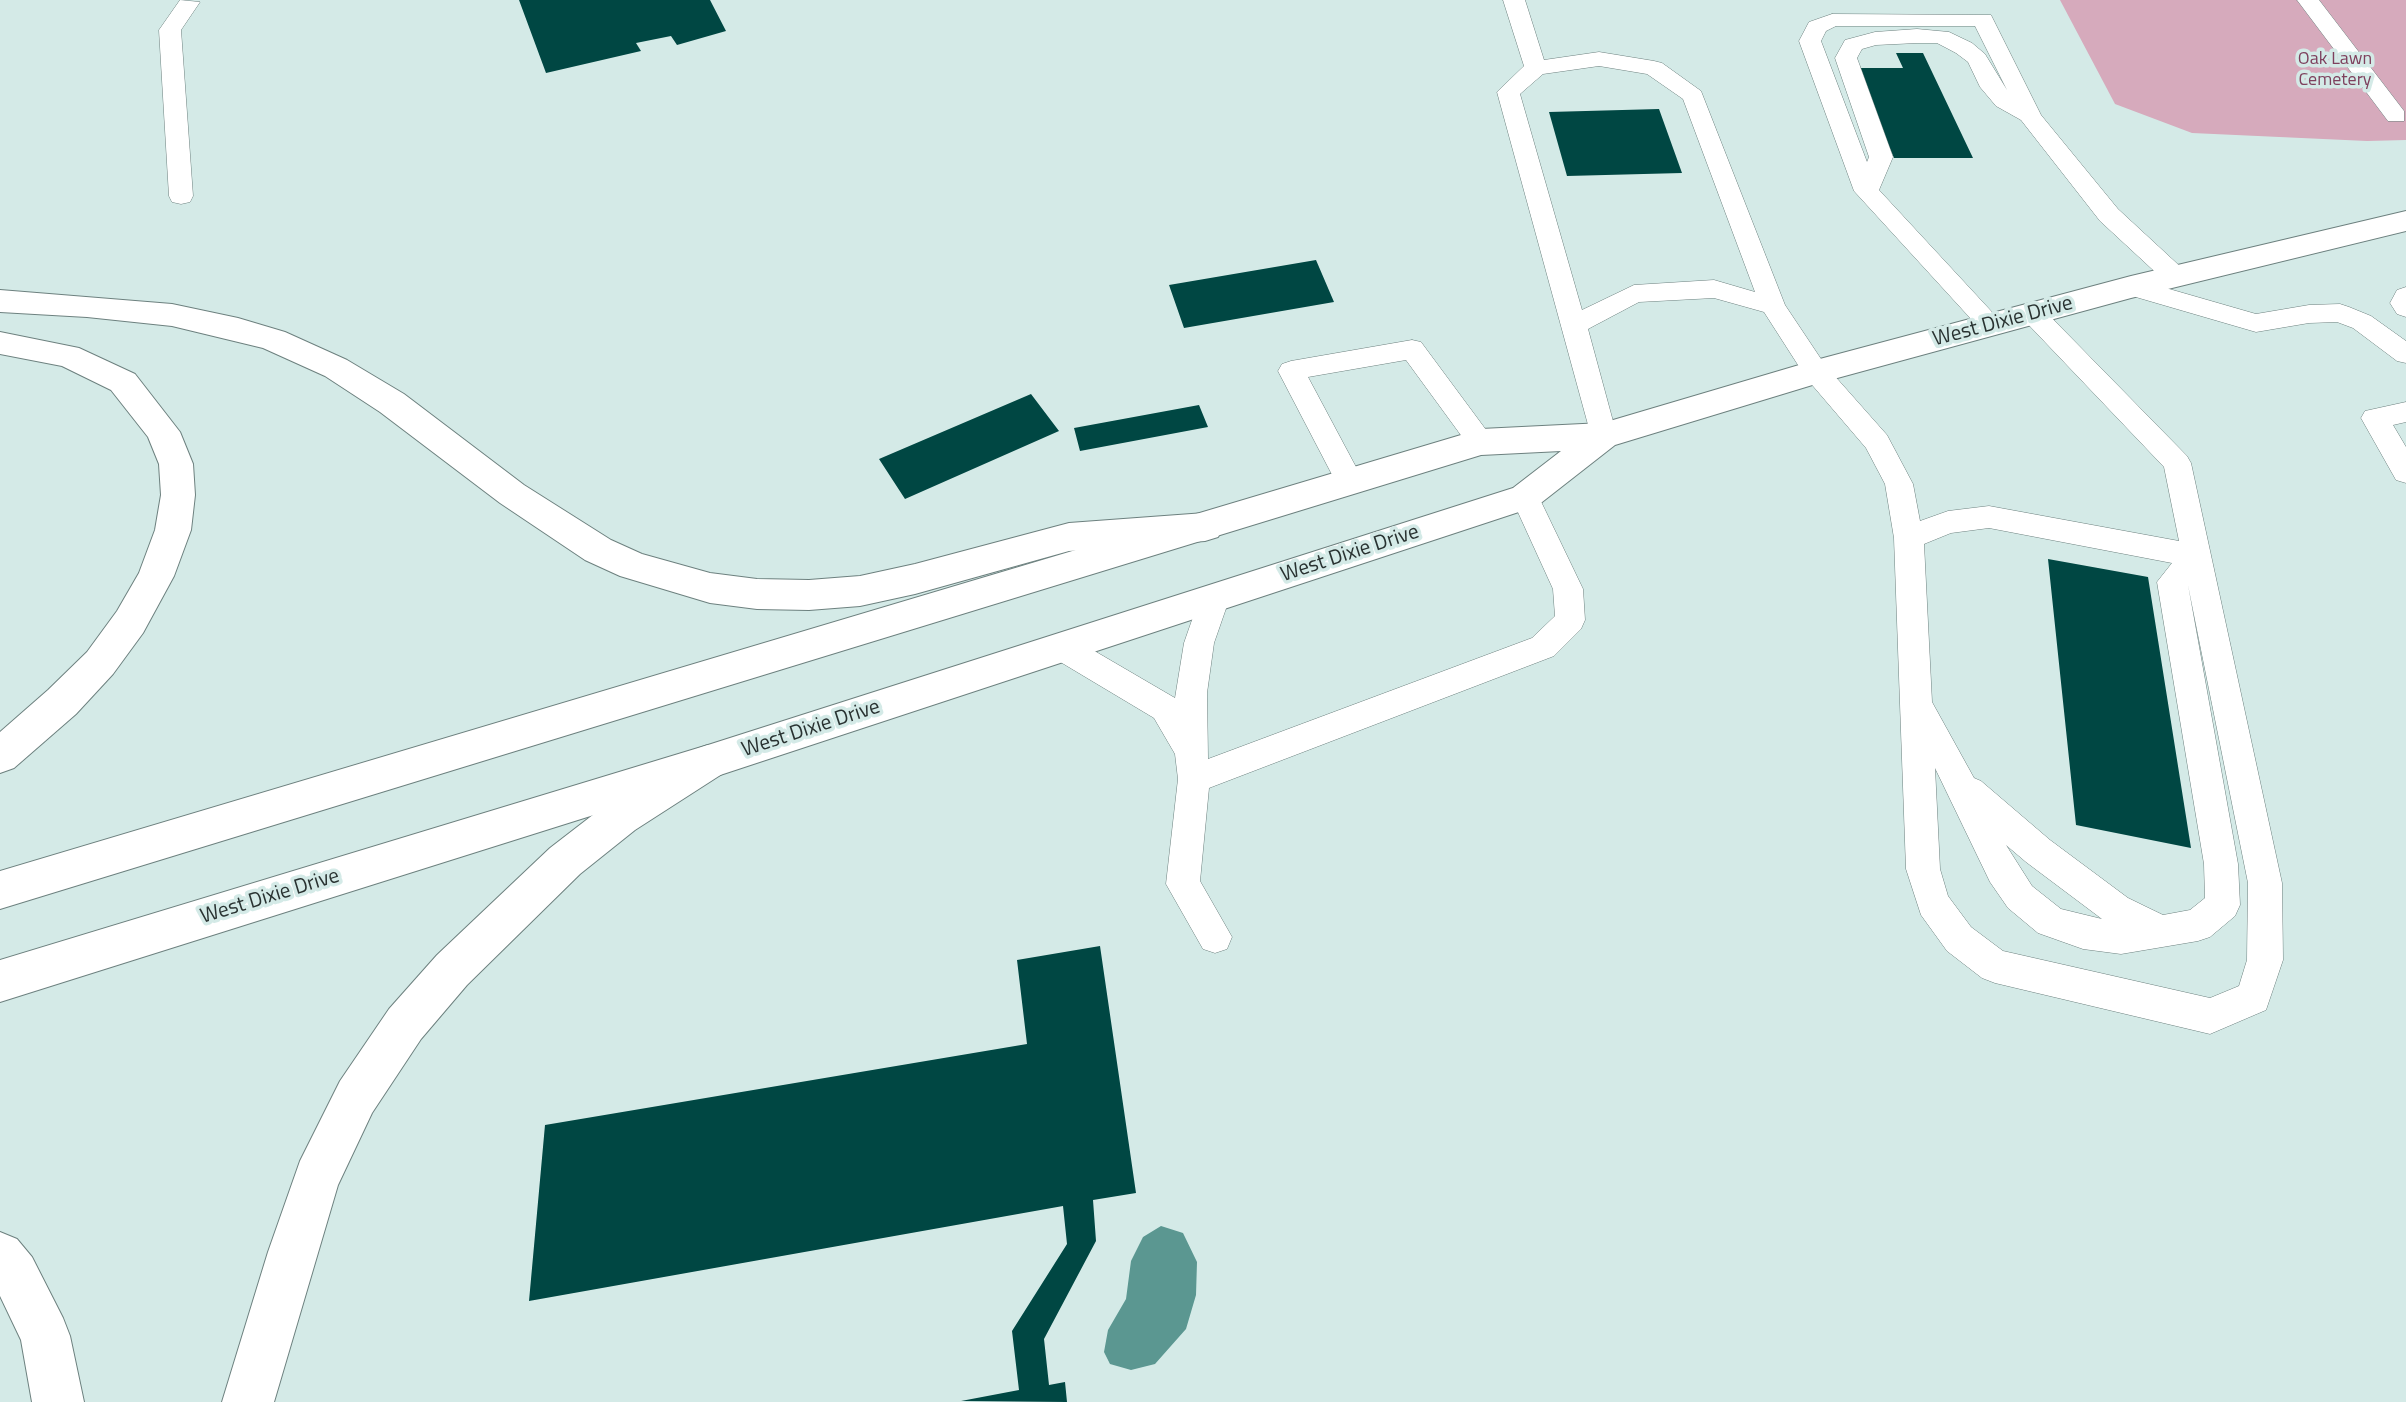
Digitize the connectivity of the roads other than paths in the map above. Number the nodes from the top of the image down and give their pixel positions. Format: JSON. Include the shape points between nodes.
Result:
{"nodes":[{"id":1,"x":1514,"y":0,"type":"edge"},
{"id":2,"x":2308,"y":0,"type":"edge"},
{"id":3,"x":192,"y":1,"type":"edge"},
{"id":4,"x":1536,"y":68,"type":"junction"},
{"id":5,"x":2396,"y":116,"type":"dead end"},
{"id":6,"x":2031,"y":117,"type":"junction"},
{"id":7,"x":1866,"y":191,"type":"junction"},
{"id":8,"x":181,"y":196,"type":"dead end"},
{"id":9,"x":2406,"y":221,"type":"edge"},
{"id":10,"x":2175,"y":276,"type":"junction"},
{"id":11,"x":2132,"y":287,"type":"junction"},
{"id":12,"x":2406,"y":296,"type":"edge"},
{"id":13,"x":0,"y":301,"type":"edge"},
{"id":14,"x":1773,"y":306,"type":"junction"},
{"id":15,"x":2406,"y":308,"type":"edge"},
{"id":16,"x":2033,"y":314,"type":"junction"},
{"id":17,"x":1574,"y":325,"type":"junction"},
{"id":18,"x":1991,"y":325,"type":"junction"},
{"id":19,"x":0,"y":343,"type":"edge"},
{"id":20,"x":2406,"y":354,"type":"edge"},
{"id":21,"x":1816,"y":372,"type":"junction"},
{"id":22,"x":2406,"y":412,"type":"edge"},
{"id":23,"x":1603,"y":436,"type":"junction"},
{"id":24,"x":1481,"y":442,"type":"junction"},
{"id":25,"x":2406,"y":472,"type":"edge"},
{"id":26,"x":1350,"y":482,"type":"junction"},
{"id":27,"x":1525,"y":497,"type":"junction"},
{"id":28,"x":1205,"y":527,"type":"junction"},
{"id":29,"x":1909,"y":538,"type":"junction"},
{"id":30,"x":2197,"y":556,"type":"junction"},
{"id":31,"x":1215,"y":597,"type":"junction"},
{"id":32,"x":1063,"y":648,"type":"junction"},
{"id":33,"x":1915,"y":701,"type":"junction"},
{"id":34,"x":0,"y":755,"type":"edge"},
{"id":35,"x":708,"y":762,"type":"junction"},
{"id":36,"x":1192,"y":765,"type":"junction"},
{"id":37,"x":1960,"y":783,"type":"junction"},
{"id":38,"x":0,"y":890,"type":"edge"},
{"id":39,"x":2161,"y":931,"type":"junction"},
{"id":40,"x":1215,"y":937,"type":"dead end"},
{"id":41,"x":0,"y":981,"type":"edge"},
{"id":42,"x":0,"y":1256,"type":"edge"},
{"id":43,"x":58,"y":1402,"type":"edge"},
{"id":44,"x":248,"y":1402,"type":"edge"}],
"edges":[{"from":1,"to":4,"type":"lane"},
{"from":2,"to":5,"type":"lane"},
{"from":3,"to":8,"type":"lane","via":[[170,30]]},
{"from":4,"to":14,"type":"lane","via":[[1599,59],[1654,68],[1693,96]]},
{"from":4,"to":17,"type":"lane","via":[[1508,92]]},
{"from":6,"to":7,"type":"lane","via":[[2004,101],[1964,48],[1941,37],[1875,39],[1853,45],[1846,58],[1881,157]]},
{"from":6,"to":7,"type":"lane","via":[[1983,20],[1832,20],[1816,27],[1810,41]]},
{"from":6,"to":10,"type":"lane","via":[[2109,215]]},
{"from":7,"to":18,"type":"lane"},
{"from":9,"to":10,"type":"main road","name":"West Dixie Drive"},
{"from":10,"to":11,"type":"main road","name":"West Dixie Drive"},
{"from":11,"to":16,"type":"main road","name":"West Dixie Drive"},
{"from":11,"to":20,"type":"lane","via":[[2256,323],[2340,313],[2362,322]]},
{"from":12,"to":15,"type":"lane"},
{"from":13,"to":28,"type":"main road","via":[[172,316],[274,340],[335,368],[392,403],[512,494],[598,550],[633,566],[710,588],[757,594],[860,591],[1069,537]]},
{"from":14,"to":17,"type":"lane","via":[[1714,289],[1634,294]]},
{"from":14,"to":21,"type":"lane"},
{"from":16,"to":18,"type":"main road","name":"West Dixie Drive"},
{"from":16,"to":30,"type":"lane","via":[[2176,463]]},
{"from":17,"to":23,"type":"lane"},
{"from":18,"to":21,"type":"main road","name":"West Dixie Drive"},
{"from":19,"to":34,"type":"main road","via":[[68,356],[122,382],[163,432],[176,464],[178,495],[173,530],[156,576],[130,622],[72,692]]},
{"from":21,"to":23,"type":"main road","name":"West Dixie Drive"},
{"from":21,"to":29,"type":"lane","via":[[1877,442],[1899,484]]},
{"from":22,"to":25,"type":"lane","via":[[2375,418]]},
{"from":23,"to":24,"type":"main road","name":"West Dixie Drive"},
{"from":23,"to":27,"type":"main road","name":"West Dixie Drive"},
{"from":24,"to":26,"type":"main road","name":"West Dixie Drive"},
{"from":24,"to":26,"type":"lane","via":[[1412,349],[1290,371]]},
{"from":26,"to":28,"type":"main road","name":"West Dixie Drive"},
{"from":27,"to":31,"type":"main road","name":"West Dixie Drive"},
{"from":27,"to":36,"type":"lane","via":[[1568,589],[1570,620],[1543,647]]},
{"from":28,"to":38,"type":"main road","name":"West Dixie Drive"},
{"from":29,"to":30,"type":"lane","via":[[1948,522],[1989,517]]},
{"from":29,"to":33,"type":"lane"},
{"from":30,"to":33,"type":"lane","via":[[2265,883],[2265,960],[2253,998],[2210,1016],[1996,966],[1959,939],[1933,904],[1923,869]]},
{"from":30,"to":39,"type":"lane","via":[[2172,582],[2221,864],[2223,905],[2198,925]]},
{"from":31,"to":32,"type":"main road","name":"West Dixie Drive"},
{"from":31,"to":36,"type":"lane","via":[[1199,643],[1193,680]]},
{"from":32,"to":35,"type":"main road","name":"West Dixie Drive"},
{"from":32,"to":36,"type":"lane","via":[[1165,708]]},
{"from":33,"to":37,"type":"lane"},
{"from":35,"to":41,"type":"main road","name":"West Dixie Drive"},
{"from":35,"to":44,"type":"main road","via":[[621,817],[565,861],[461,961],[405,1024],[356,1097],[317,1178]]},
{"from":36,"to":40,"type":"lane","via":[[1183,884]]},
{"from":37,"to":39,"type":"lane","via":[[2038,851],[2116,909]]},
{"from":37,"to":39,"type":"lane","via":[[2002,871],[2020,897],[2050,922],[2121,938]]},
{"from":42,"to":43,"type":"main road","via":[[15,1274],[45,1336]]}]}
